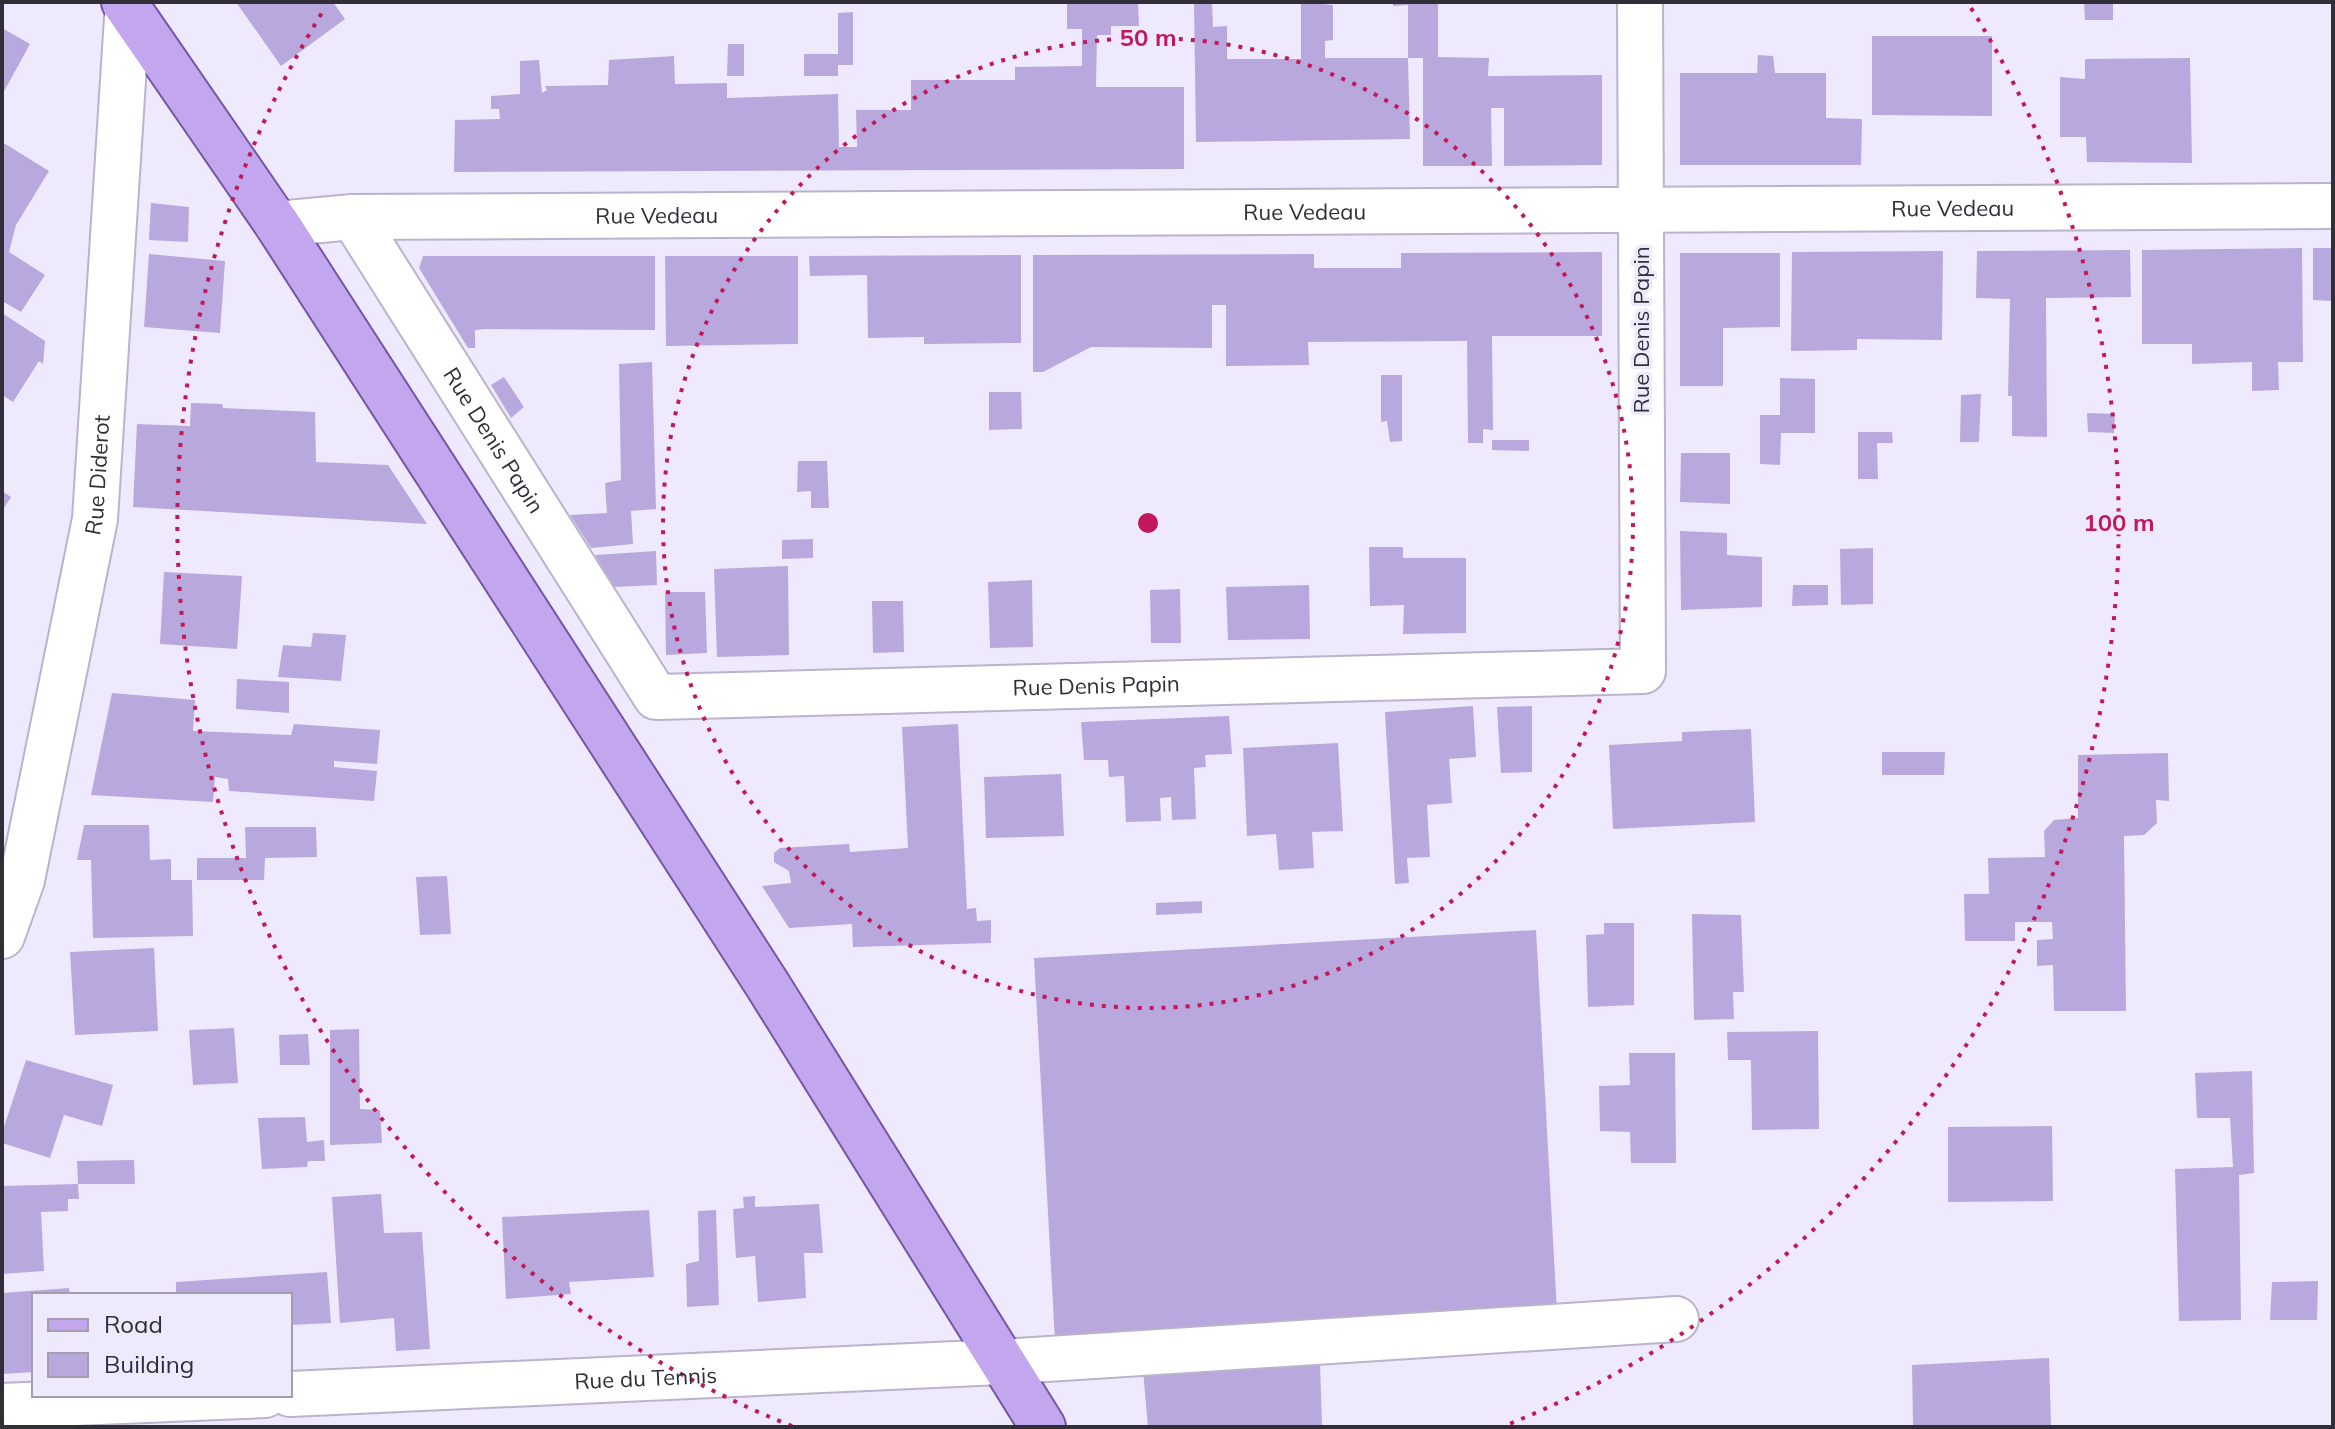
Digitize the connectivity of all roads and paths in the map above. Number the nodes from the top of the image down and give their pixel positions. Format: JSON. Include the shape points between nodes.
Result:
{"nodes":[{"id":1,"x":1640,"y":2,"type":"edge"},
{"id":2,"x":127,"y":4,"type":"edge"},
{"id":3,"x":2333,"y":206,"type":"edge"},
{"id":4,"x":1641,"y":209,"type":"junction"},
{"id":5,"x":353,"y":217,"type":"junction"},
{"id":6,"x":277,"y":224,"type":"junction"},
{"id":7,"x":12,"y":877,"type":"edge"},
{"id":8,"x":2,"y":936,"type":"edge"},
{"id":9,"x":1676,"y":1319,"type":"dead end"},
{"id":10,"x":1001,"y":1362,"type":"junction"},
{"id":11,"x":292,"y":1394,"type":"edge"},
{"id":12,"x":217,"y":1397,"type":"edge"},
{"id":13,"x":2,"y":1406,"type":"edge"},
{"id":14,"x":1043,"y":1427,"type":"edge"}],
"edges":[{"from":1,"to":4,"type":"street"},
{"from":2,"to":6,"type":"main road"},
{"from":2,"to":7,"type":"street","name":"Rue Diderot","via":[[95,519]]},
{"from":3,"to":4,"type":"street","name":"Rue Vedeau"},
{"from":4,"to":5,"type":"street","name":"Rue Vedeau"},
{"from":4,"to":5,"type":"street","name":"Rue Denis Papin","via":[[1643,671],[656,697]]},
{"from":5,"to":6,"type":"street","name":"Rue Vedeau"},
{"from":6,"to":10,"type":"main road","via":[[767,984]]},
{"from":7,"to":8,"type":"street","name":"Rue Diderot"},
{"from":9,"to":10,"type":"street","name":"Rue du Tennis"},
{"from":10,"to":11,"type":"street","name":"Rue du Tennis"},
{"from":10,"to":14,"type":"main road"},
{"from":12,"to":13,"type":"street"}]}
